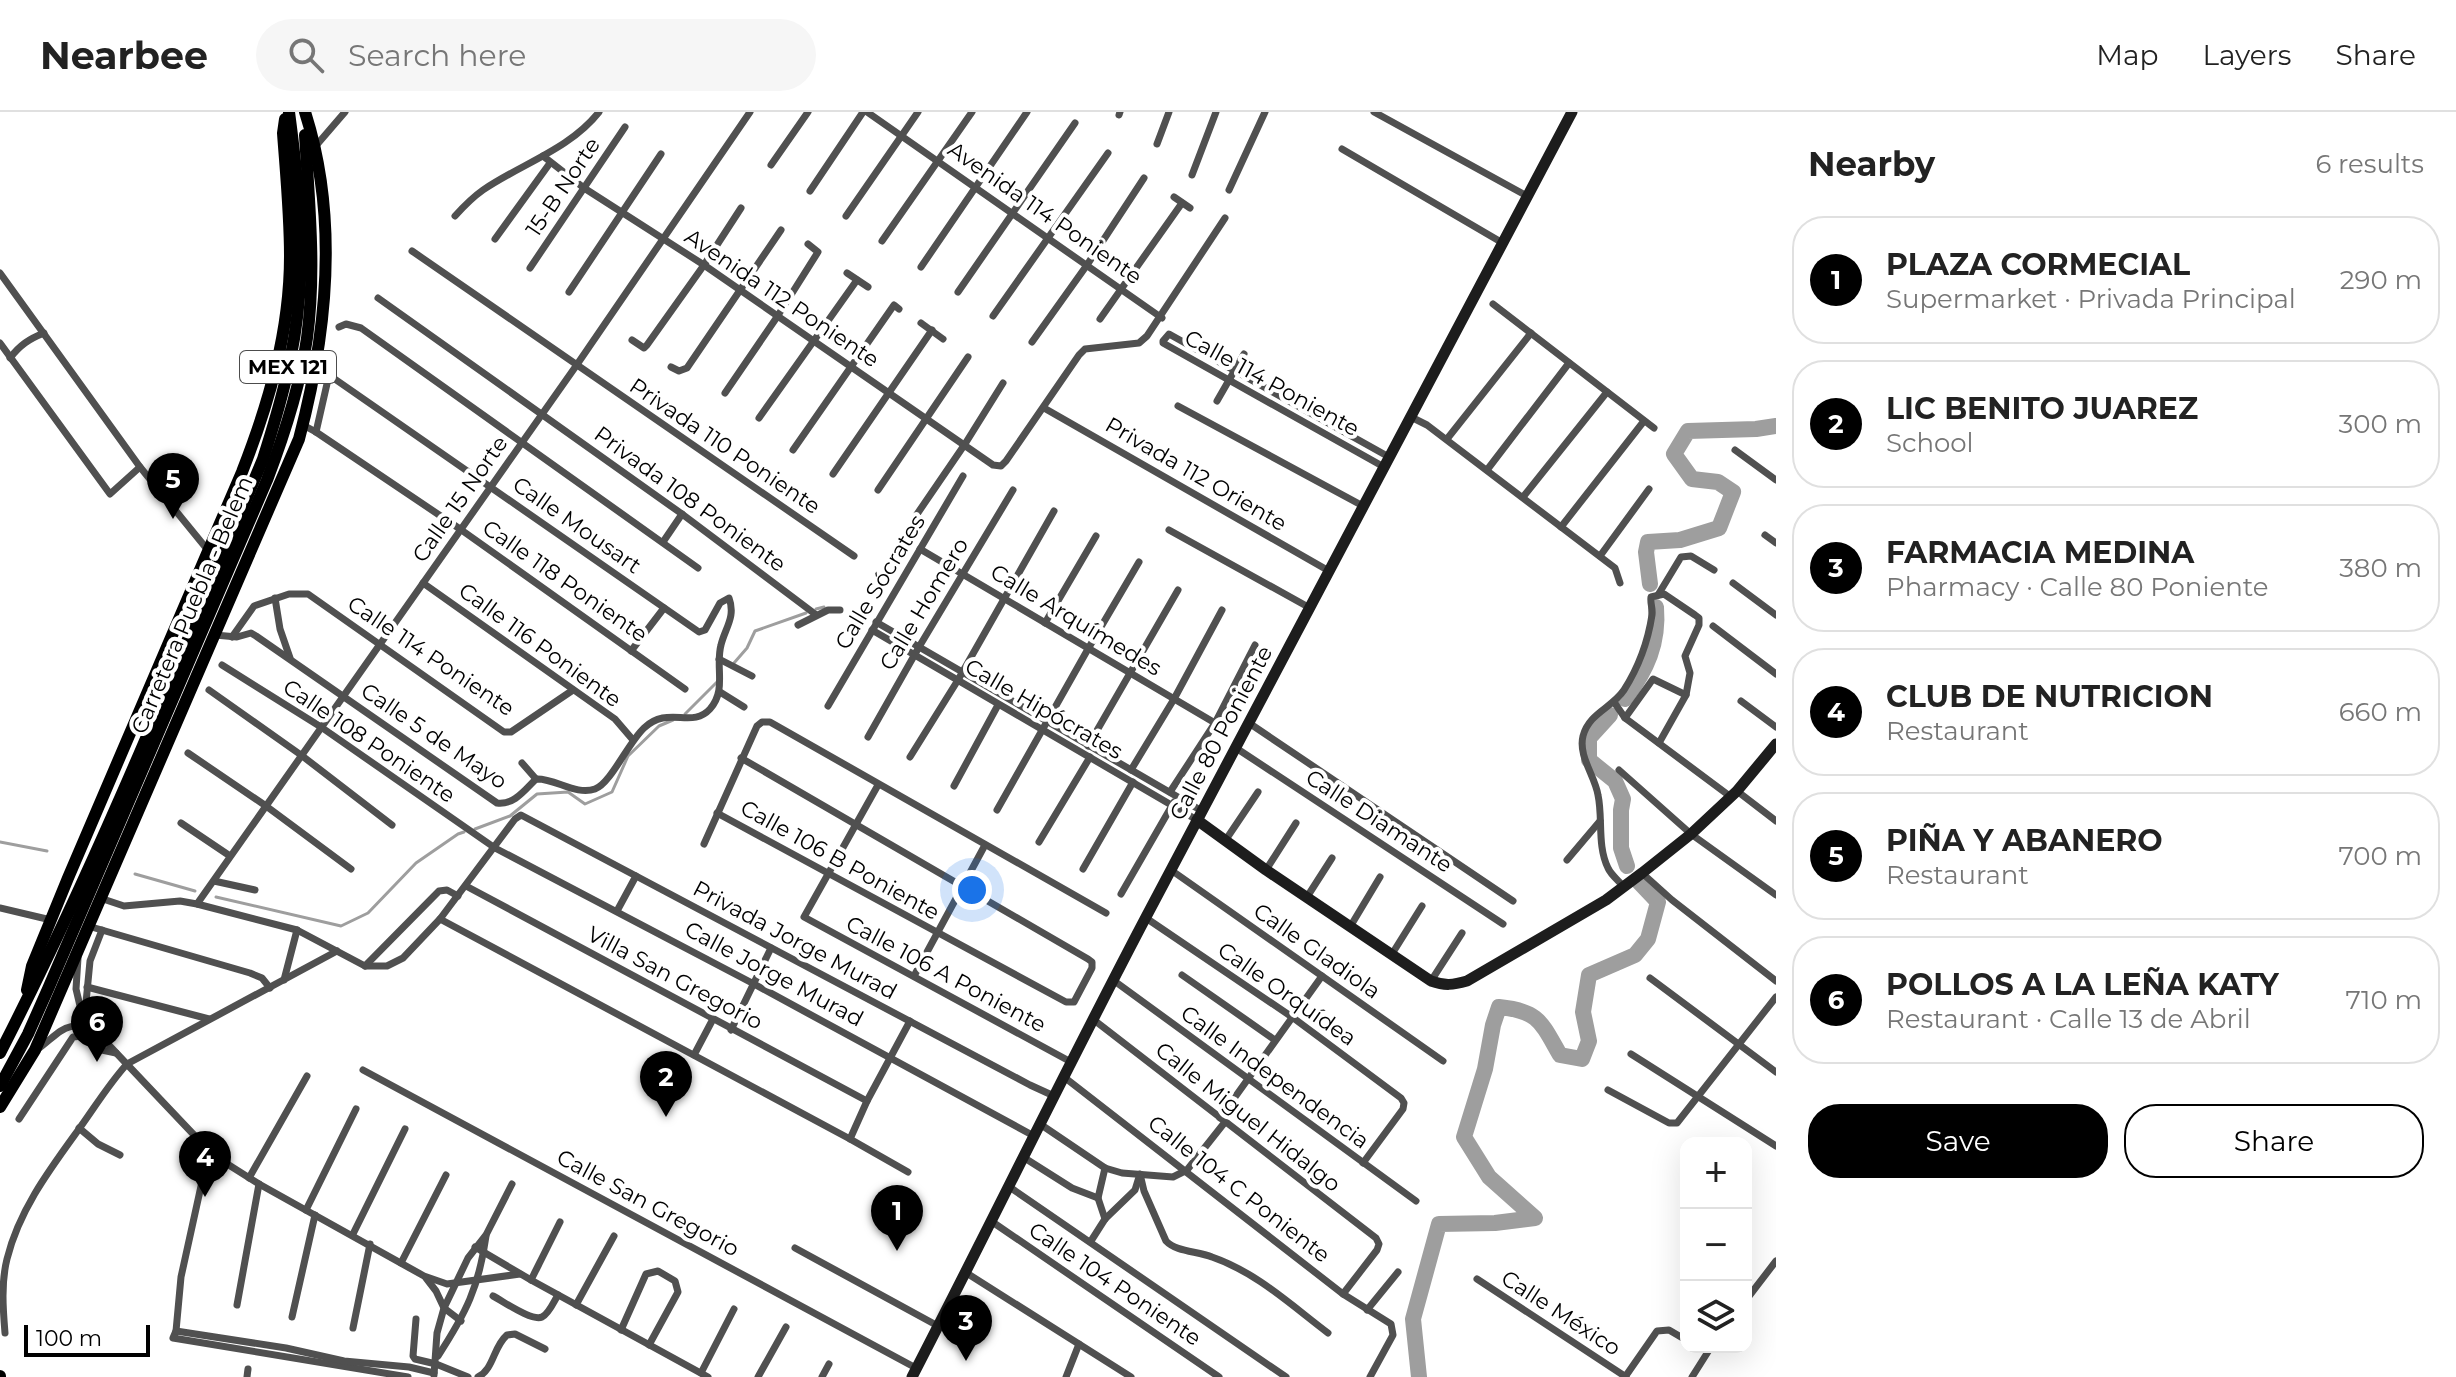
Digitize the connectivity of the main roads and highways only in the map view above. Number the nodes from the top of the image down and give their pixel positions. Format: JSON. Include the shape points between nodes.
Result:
{"nodes":[{"id":1,"x":288,"y":112,"type":"edge"},
{"id":2,"x":305,"y":112,"type":"edge"},
{"id":3,"x":310,"y":143,"type":"junction"},
{"id":4,"x":225,"y":512,"type":"junction"},
{"id":5,"x":260,"y":532,"type":"junction"},
{"id":6,"x":189,"y":597,"type":"junction"},
{"id":7,"x":223,"y":618,"type":"junction"},
{"id":8,"x":23,"y":1007,"type":"junction"},
{"id":9,"x":0,"y":1053,"type":"edge"},
{"id":10,"x":2,"y":1096,"type":"edge"},
{"id":11,"x":0,"y":1120,"type":"edge"}],
"edges":[{"from":1,"to":4,"type":"main road","via":[[283,133],[290,259],[284,327],[261,424]]},
{"from":1,"to":8,"type":"main road","name":"Carretera Puebla - Belem","number":"MEX 121","via":[[299,214],[299,295],[279,406],[263,459],[195,621]]},
{"from":2,"to":3,"type":"main road","name":"Carretera Puebla - Belem","number":"MEX 121"},
{"from":3,"to":5,"type":"main road","via":[[325,232],[324,311],[303,425]]},
{"from":3,"to":10,"type":"main road","name":"Carretera Puebla - Belem","number":"MEX 121","via":[[310,295],[288,424]]},
{"from":4,"to":5,"type":"main road","via":[[237,528]]},
{"from":4,"to":6,"type":"main road"},
{"from":5,"to":7,"type":"main road"},
{"from":6,"to":7,"type":"main road","via":[[211,605]]},
{"from":6,"to":8,"type":"main road","via":[[32,966]]},
{"from":7,"to":10,"type":"main road","via":[[35,1050]]},
{"from":8,"to":9,"type":"main road","name":"Carretera Puebla - Belem","number":"MEX 121"},
{"from":10,"to":11,"type":"main road"}]}
